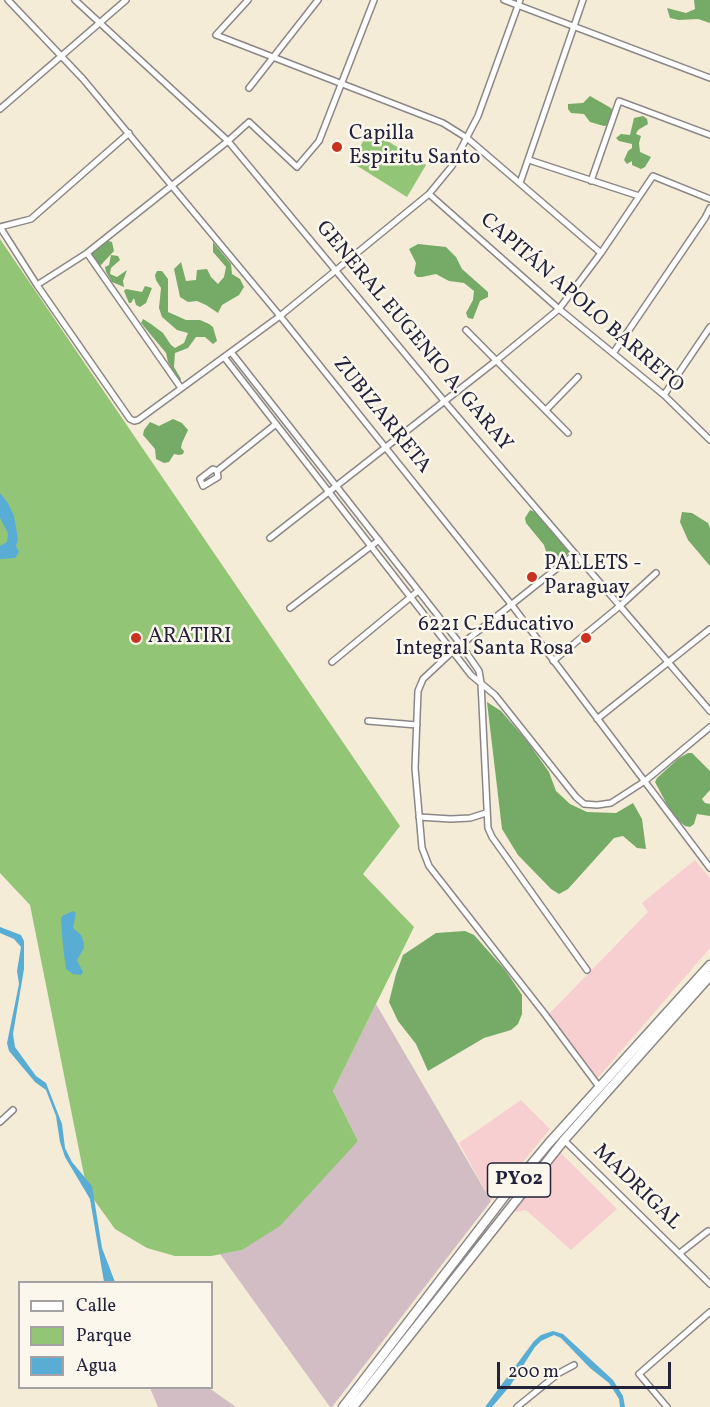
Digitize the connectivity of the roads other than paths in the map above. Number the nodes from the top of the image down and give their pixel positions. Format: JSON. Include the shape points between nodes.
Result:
{"nodes":[{"id":1,"x":8,"y":0,"type":"edge"},
{"id":2,"x":75,"y":0,"type":"edge"},
{"id":3,"x":126,"y":0,"type":"edge"},
{"id":4,"x":248,"y":0,"type":"edge"},
{"id":5,"x":318,"y":0,"type":"edge"},
{"id":6,"x":374,"y":0,"type":"edge"},
{"id":7,"x":504,"y":0,"type":"edge"},
{"id":8,"x":582,"y":0,"type":"edge"},
{"id":9,"x":520,"y":2,"type":"edge"},
{"id":10,"x":0,"y":3,"type":"edge"},
{"id":11,"x":99,"y":23,"type":"junction"},
{"id":12,"x":574,"y":26,"type":"junction"},
{"id":13,"x":62,"y":56,"type":"junction"},
{"id":14,"x":273,"y":57,"type":"junction"},
{"id":15,"x":710,"y":78,"type":"edge"},
{"id":16,"x":342,"y":84,"type":"junction"},
{"id":17,"x":249,"y":88,"type":"dead end"},
{"id":18,"x":0,"y":110,"type":"edge"},
{"id":19,"x":129,"y":133,"type":"junction"},
{"id":20,"x":710,"y":135,"type":"edge"},
{"id":21,"x":467,"y":138,"type":"junction"},
{"id":22,"x":228,"y":141,"type":"junction"},
{"id":23,"x":529,"y":160,"type":"junction"},
{"id":24,"x":591,"y":180,"type":"junction"},
{"id":25,"x":520,"y":183,"type":"junction"},
{"id":26,"x":172,"y":186,"type":"junction"},
{"id":27,"x":429,"y":194,"type":"junction"},
{"id":28,"x":639,"y":196,"type":"junction"},
{"id":29,"x":710,"y":199,"type":"edge"},
{"id":30,"x":710,"y":208,"type":"edge"},
{"id":31,"x":87,"y":253,"type":"junction"},
{"id":32,"x":602,"y":253,"type":"junction"},
{"id":33,"x":336,"y":270,"type":"junction"},
{"id":34,"x":37,"y":285,"type":"junction"},
{"id":35,"x":559,"y":309,"type":"junction"},
{"id":36,"x":280,"y":316,"type":"junction"},
{"id":37,"x":710,"y":327,"type":"edge"},
{"id":38,"x":466,"y":330,"type":"dead end"},
{"id":39,"x":231,"y":352,"type":"junction"},
{"id":40,"x":614,"y":352,"type":"junction"},
{"id":41,"x":224,"y":357,"type":"junction"},
{"id":42,"x":497,"y":360,"type":"junction"},
{"id":43,"x":578,"y":377,"type":"dead end"},
{"id":44,"x":181,"y":388,"type":"junction"},
{"id":45,"x":664,"y":395,"type":"junction"},
{"id":46,"x":445,"y":402,"type":"junction"},
{"id":47,"x":546,"y":410,"type":"junction"},
{"id":48,"x":276,"y":424,"type":"junction"},
{"id":49,"x":568,"y":433,"type":"dead end"},
{"id":50,"x":710,"y":440,"type":"edge"},
{"id":51,"x":384,"y":448,"type":"junction"},
{"id":52,"x":217,"y":471,"type":"dead end"},
{"id":53,"x":337,"y":486,"type":"junction"},
{"id":54,"x":330,"y":492,"type":"junction"},
{"id":55,"x":270,"y":538,"type":"dead end"},
{"id":56,"x":379,"y":540,"type":"junction"},
{"id":57,"x":371,"y":546,"type":"junction"},
{"id":58,"x":574,"y":554,"type":"junction"},
{"id":59,"x":656,"y":573,"type":"dead end"},
{"id":60,"x":418,"y":591,"type":"junction"},
{"id":61,"x":411,"y":596,"type":"junction"},
{"id":62,"x":511,"y":604,"type":"junction"},
{"id":63,"x":621,"y":605,"type":"junction"},
{"id":64,"x":290,"y":608,"type":"dead end"},
{"id":65,"x":710,"y":628,"type":"edge"},
{"id":66,"x":461,"y":645,"type":"junction"},
{"id":67,"x":453,"y":651,"type":"junction"},
{"id":68,"x":553,"y":661,"type":"junction"},
{"id":69,"x":669,"y":661,"type":"junction"},
{"id":70,"x":332,"y":662,"type":"dead end"},
{"id":71,"x":481,"y":683,"type":"junction"},
{"id":72,"x":710,"y":711,"type":"edge"},
{"id":73,"x":597,"y":719,"type":"junction"},
{"id":74,"x":368,"y":721,"type":"dead end"},
{"id":75,"x":417,"y":725,"type":"junction"},
{"id":76,"x":710,"y":728,"type":"edge"},
{"id":77,"x":645,"y":781,"type":"junction"},
{"id":78,"x":486,"y":813,"type":"junction"},
{"id":79,"x":419,"y":817,"type":"junction"},
{"id":80,"x":710,"y":868,"type":"edge"},
{"id":81,"x":710,"y":965,"type":"edge"},
{"id":82,"x":586,"y":970,"type":"dead end"},
{"id":83,"x":710,"y":976,"type":"edge"},
{"id":84,"x":602,"y":1091,"type":"junction"},
{"id":85,"x":13,"y":1110,"type":"dead end"},
{"id":86,"x":0,"y":1122,"type":"edge"},
{"id":87,"x":564,"y":1140,"type":"junction"},
{"id":88,"x":708,"y":1231,"type":"dead end"},
{"id":89,"x":680,"y":1253,"type":"junction"},
{"id":90,"x":710,"y":1284,"type":"edge"},
{"id":91,"x":710,"y":1312,"type":"edge"},
{"id":92,"x":574,"y":1365,"type":"dead end"},
{"id":93,"x":343,"y":1407,"type":"edge"},
{"id":94,"x":353,"y":1407,"type":"edge"},
{"id":95,"x":517,"y":1407,"type":"edge"},
{"id":96,"x":667,"y":1407,"type":"edge"}],
"edges":[{"from":1,"to":10,"type":"street"},
{"from":1,"to":13,"type":"street","name":"ZUBIZARRETA"},
{"from":2,"to":11,"type":"street","name":"GENERAL EUGENIO A. GARAY"},
{"from":3,"to":11,"type":"street"},
{"from":4,"to":14,"type":"street","via":[[216,35]]},
{"from":5,"to":14,"type":"street"},
{"from":6,"to":16,"type":"street"},
{"from":7,"to":9,"type":"street"},
{"from":8,"to":12,"type":"street"},
{"from":9,"to":12,"type":"street"},
{"from":9,"to":21,"type":"street"},
{"from":11,"to":13,"type":"street"},
{"from":11,"to":22,"type":"street","name":"GENERAL EUGENIO A. GARAY"},
{"from":12,"to":15,"type":"street"},
{"from":12,"to":23,"type":"street"},
{"from":13,"to":18,"type":"street"},
{"from":13,"to":19,"type":"street","name":"ZUBIZARRETA"},
{"from":14,"to":16,"type":"street"},
{"from":14,"to":17,"type":"street"},
{"from":16,"to":21,"type":"street","via":[[443,123]]},
{"from":16,"to":22,"type":"street","via":[[319,141],[297,167],[249,122]]},
{"from":19,"to":26,"type":"street","name":"ZUBIZARRETA"},
{"from":19,"to":34,"type":"street","via":[[31,219],[0,227]]},
{"from":20,"to":24,"type":"street","via":[[619,101]]},
{"from":21,"to":25,"type":"street"},
{"from":21,"to":27,"type":"street","via":[[453,166]]},
{"from":22,"to":26,"type":"street"},
{"from":22,"to":33,"type":"street","name":"GENERAL EUGENIO A. GARAY"},
{"from":23,"to":24,"type":"street"},
{"from":23,"to":25,"type":"street"},
{"from":24,"to":28,"type":"street"},
{"from":25,"to":32,"type":"street"},
{"from":26,"to":31,"type":"street"},
{"from":26,"to":36,"type":"street","name":"ZUBIZARRETA"},
{"from":27,"to":33,"type":"street"},
{"from":27,"to":35,"type":"street","name":"CAPITÁN APOLO BARRETO"},
{"from":28,"to":29,"type":"street","via":[[653,176]]},
{"from":28,"to":32,"type":"street"},
{"from":30,"to":40,"type":"street"},
{"from":31,"to":34,"type":"street"},
{"from":31,"to":44,"type":"street"},
{"from":32,"to":35,"type":"street"},
{"from":33,"to":36,"type":"street"},
{"from":33,"to":46,"type":"street","name":"GENERAL EUGENIO A. GARAY"},
{"from":34,"to":44,"type":"street","via":[[130,419],[138,420]]},
{"from":35,"to":40,"type":"street","name":"CAPITÁN APOLO BARRETO"},
{"from":35,"to":42,"type":"street"},
{"from":36,"to":39,"type":"street"},
{"from":36,"to":51,"type":"street","name":"ZUBIZARRETA"},
{"from":37,"to":45,"type":"street"},
{"from":38,"to":42,"type":"street"},
{"from":39,"to":41,"type":"street"},
{"from":39,"to":53,"type":"street"},
{"from":40,"to":45,"type":"street","name":"CAPITÁN APOLO BARRETO"},
{"from":41,"to":44,"type":"street"},
{"from":41,"to":48,"type":"street"},
{"from":42,"to":46,"type":"street"},
{"from":42,"to":47,"type":"street"},
{"from":43,"to":47,"type":"street"},
{"from":45,"to":50,"type":"street","name":"CAPITÁN APOLO BARRETO"},
{"from":46,"to":51,"type":"street"},
{"from":46,"to":58,"type":"street","name":"GENERAL EUGENIO A. GARAY"},
{"from":47,"to":49,"type":"street"},
{"from":48,"to":52,"type":"street"},
{"from":48,"to":54,"type":"street"},
{"from":51,"to":53,"type":"street"},
{"from":51,"to":62,"type":"street","name":"ZUBIZARRETA"},
{"from":53,"to":54,"type":"street"},
{"from":53,"to":56,"type":"street"},
{"from":54,"to":55,"type":"street"},
{"from":54,"to":57,"type":"street"},
{"from":56,"to":57,"type":"street"},
{"from":56,"to":60,"type":"street"},
{"from":57,"to":61,"type":"street"},
{"from":57,"to":64,"type":"street"},
{"from":58,"to":62,"type":"street"},
{"from":58,"to":63,"type":"street","name":"GENERAL EUGENIO A. GARAY"},
{"from":59,"to":63,"type":"street"},
{"from":60,"to":61,"type":"street"},
{"from":60,"to":66,"type":"street"},
{"from":61,"to":67,"type":"street"},
{"from":61,"to":70,"type":"street"},
{"from":62,"to":66,"type":"street"},
{"from":62,"to":68,"type":"street","name":"ZUBIZARRETA"},
{"from":63,"to":68,"type":"street"},
{"from":63,"to":69,"type":"street","name":"GENERAL EUGENIO A. GARAY"},
{"from":65,"to":69,"type":"street"},
{"from":66,"to":67,"type":"street"},
{"from":66,"to":71,"type":"street","via":[[479,671]]},
{"from":67,"to":71,"type":"street"},
{"from":67,"to":75,"type":"street","via":[[420,685]]},
{"from":68,"to":73,"type":"street","name":"ZUBIZARRETA"},
{"from":69,"to":72,"type":"street","name":"GENERAL EUGENIO A. GARAY"},
{"from":69,"to":73,"type":"street"},
{"from":71,"to":77,"type":"street","via":[[584,804],[611,803]]},
{"from":71,"to":78,"type":"street"},
{"from":73,"to":77,"type":"street","name":"ZUBIZARRETA"},
{"from":74,"to":75,"type":"street"},
{"from":75,"to":79,"type":"street"},
{"from":76,"to":77,"type":"street"},
{"from":77,"to":80,"type":"street","name":"ZUBIZARRETA"},
{"from":78,"to":79,"type":"street","via":[[470,818]]},
{"from":78,"to":82,"type":"street","via":[[492,837]]},
{"from":79,"to":84,"type":"street","via":[[422,848],[429,866]]},
{"from":81,"to":84,"type":"highway","number":"PY02"},
{"from":83,"to":84,"type":"highway","number":"PY02"},
{"from":84,"to":87,"type":"highway","number":"PY02"},
{"from":84,"to":93,"type":"highway","number":"PY02","via":[[549,1143],[502,1200]]},
{"from":85,"to":86,"type":"street"},
{"from":87,"to":89,"type":"street","name":"MADRIGAL"},
{"from":87,"to":94,"type":"highway","number":"PY02"},
{"from":88,"to":89,"type":"street"},
{"from":89,"to":90,"type":"street","name":"MADRIGAL"},
{"from":91,"to":96,"type":"street","via":[[639,1374]]},
{"from":92,"to":95,"type":"street"}]}
